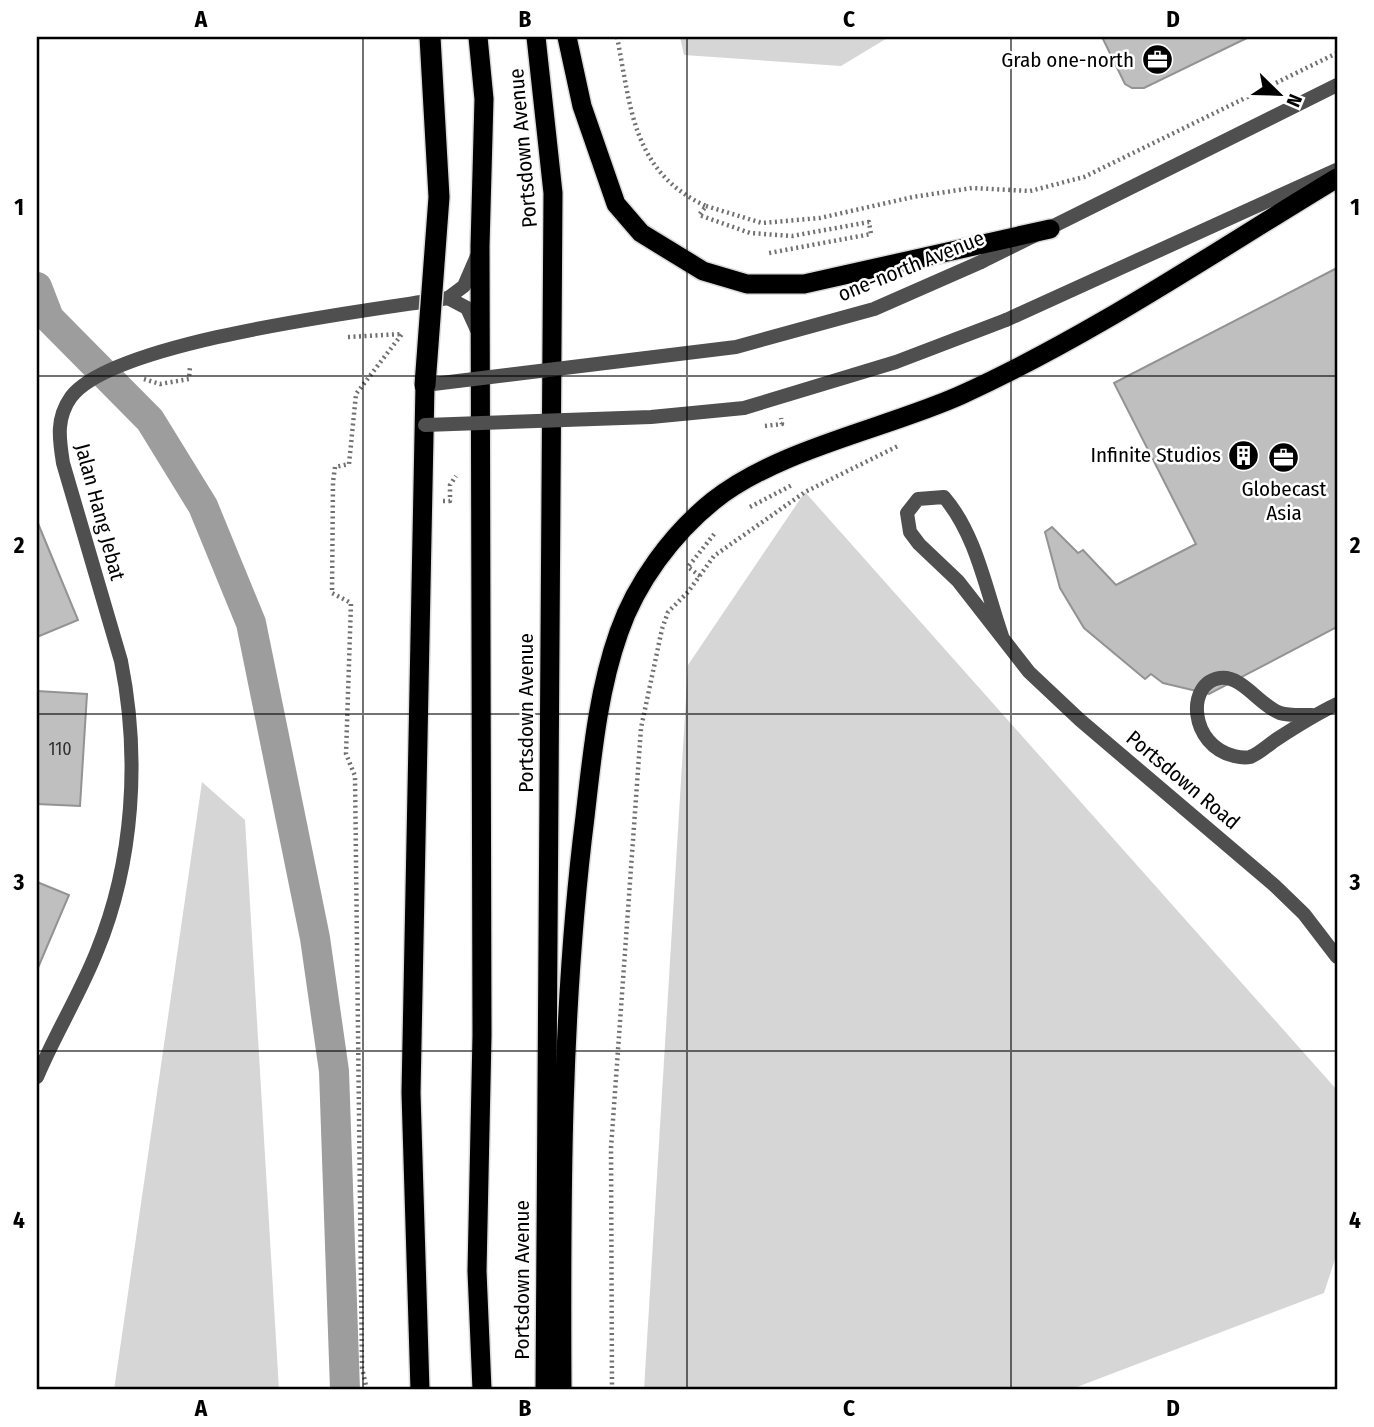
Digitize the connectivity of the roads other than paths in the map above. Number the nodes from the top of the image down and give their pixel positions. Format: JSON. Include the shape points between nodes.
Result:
{"nodes":[{"id":1,"x":430,"y":37,"type":"edge"},
{"id":2,"x":478,"y":37,"type":"edge"},
{"id":3,"x":536,"y":37,"type":"edge"},
{"id":4,"x":567,"y":37,"type":"edge"},
{"id":5,"x":1337,"y":85,"type":"edge"},
{"id":6,"x":1337,"y":169,"type":"edge"},
{"id":7,"x":1337,"y":178,"type":"edge"},
{"id":8,"x":1050,"y":229,"type":"junction"},
{"id":9,"x":480,"y":246,"type":"junction"},
{"id":10,"x":448,"y":298,"type":"junction"},
{"id":11,"x":482,"y":344,"type":"junction"},
{"id":12,"x":425,"y":385,"type":"junction"},
{"id":13,"x":425,"y":425,"type":"junction"},
{"id":14,"x":1002,"y":636,"type":"junction"},
{"id":15,"x":1337,"y":704,"type":"edge"},
{"id":16,"x":1312,"y":715,"type":"junction"},
{"id":17,"x":1337,"y":957,"type":"edge"},
{"id":18,"x":37,"y":1077,"type":"edge"},
{"id":19,"x":420,"y":1390,"type":"edge"},
{"id":20,"x":482,"y":1390,"type":"edge"},
{"id":21,"x":545,"y":1390,"type":"edge"},
{"id":22,"x":562,"y":1390,"type":"edge"}],
"edges":[{"from":1,"to":12,"type":"highway","bridge":true,"via":[[439,197]]},
{"from":2,"to":9,"type":"highway","name":"Portsdown Avenue","via":[[484,100]]},
{"from":3,"to":21,"type":"highway","name":"Portsdown Avenue","via":[[553,193]]},
{"from":4,"to":8,"type":"highway","via":[[582,106],[616,204],[641,233],[702,271],[747,284],[804,284]]},
{"from":5,"to":8,"type":"street","name":"one-north Avenue"},
{"from":6,"to":13,"type":"street","bridge":true,"via":[[1006,320],[896,362],[744,408],[651,417]]},
{"from":7,"to":22,"type":"highway","via":[[1071,339],[972,389],[747,478],[712,502],[668,546],[636,592],[619,632],[601,704],[572,921],[561,1240]]},
{"from":8,"to":12,"type":"street","name":"one-north Avenue","bridge":true,"via":[[874,309],[736,347]]},
{"from":9,"to":10,"type":"street","via":[[464,286]]},
{"from":9,"to":11,"type":"highway","name":"Portsdown Avenue"},
{"from":10,"to":11,"type":"street","via":[[467,308]]},
{"from":10,"to":18,"type":"street","name":"Jalan Hang Jebat","via":[[227,334],[93,380],[72,395],[61,415],[58,435],[127,691],[131,760],[129,812],[114,901],[97,952]]},
{"from":11,"to":20,"type":"highway","name":"Portsdown Avenue","via":[[482,1035],[477,1272]]},
{"from":12,"to":13,"type":"highway"},
{"from":13,"to":19,"type":"highway","via":[[411,1093]]},
{"from":14,"to":14,"type":"street","name":"Portsdown Road","via":[[910,532],[907,513],[918,499],[944,497],[953,508],[964,526]]},
{"from":14,"to":17,"type":"street","name":"Portsdown Road","via":[[1028,672],[1080,720],[1274,885]]},
{"from":15,"to":16,"type":"street"},
{"from":16,"to":16,"type":"street","via":[[1249,758],[1213,746],[1197,723],[1198,703],[1217,678],[1231,678],[1279,712]]}]}
